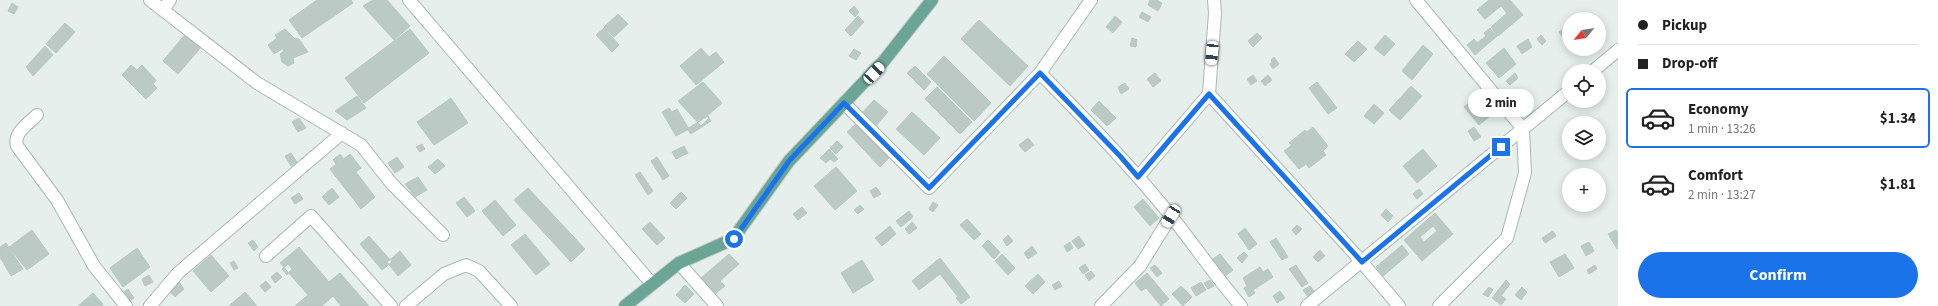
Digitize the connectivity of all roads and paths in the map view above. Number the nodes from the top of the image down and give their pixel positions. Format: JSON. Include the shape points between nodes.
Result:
{"nodes":[{"id":1,"x":150,"y":0,"type":"edge"},
{"id":2,"x":170,"y":0,"type":"edge"},
{"id":3,"x":409,"y":0,"type":"edge"},
{"id":4,"x":932,"y":0,"type":"edge"},
{"id":5,"x":1091,"y":0,"type":"edge"},
{"id":6,"x":1214,"y":0,"type":"edge"},
{"id":7,"x":1416,"y":0,"type":"edge"},
{"id":8,"x":162,"y":10,"type":"junction"},
{"id":9,"x":1618,"y":50,"type":"edge"},
{"id":10,"x":1601,"y":64,"type":"edge"},
{"id":11,"x":1040,"y":73,"type":"junction"},
{"id":12,"x":1209,"y":94,"type":"junction"},
{"id":13,"x":1562,"y":97,"type":"edge"},
{"id":14,"x":844,"y":103,"type":"junction"},
{"id":15,"x":37,"y":115,"type":"dead end"},
{"id":16,"x":1523,"y":129,"type":"junction"},
{"id":17,"x":342,"y":133,"type":"junction"},
{"id":18,"x":1138,"y":177,"type":"junction"},
{"id":19,"x":1171,"y":216,"type":"junction"},
{"id":20,"x":443,"y":235,"type":"dead end"},
{"id":21,"x":266,"y":256,"type":"dead end"},
{"id":22,"x":1362,"y":262,"type":"junction"},
{"id":23,"x":679,"y":263,"type":"junction"},
{"id":24,"x":652,"y":284,"type":"junction"},
{"id":25,"x":126,"y":306,"type":"edge"},
{"id":26,"x":150,"y":306,"type":"edge"},
{"id":27,"x":391,"y":306,"type":"edge"},
{"id":28,"x":406,"y":306,"type":"edge"},
{"id":29,"x":511,"y":306,"type":"edge"},
{"id":30,"x":625,"y":306,"type":"edge"},
{"id":31,"x":717,"y":306,"type":"edge"},
{"id":32,"x":1101,"y":306,"type":"edge"},
{"id":33,"x":1241,"y":306,"type":"edge"},
{"id":34,"x":1307,"y":306,"type":"edge"},
{"id":35,"x":1399,"y":306,"type":"edge"},
{"id":36,"x":1439,"y":306,"type":"edge"}],
"edges":[{"from":1,"to":8,"type":"street"},
{"from":2,"to":8,"type":"street"},
{"from":3,"to":24,"type":"street"},
{"from":4,"to":14,"type":"main road","via":[[883,62]]},
{"from":5,"to":11,"type":"street"},
{"from":6,"to":12,"type":"street"},
{"from":7,"to":16,"type":"street"},
{"from":8,"to":17,"type":"street","via":[[257,83]]},
{"from":9,"to":10,"type":"street"},
{"from":11,"to":14,"type":"street","via":[[929,188]]},
{"from":11,"to":18,"type":"street"},
{"from":12,"to":18,"type":"street"},
{"from":12,"to":22,"type":"street"},
{"from":13,"to":16,"type":"street"},
{"from":14,"to":23,"type":"main road","via":[[789,161],[734,239]]},
{"from":15,"to":25,"type":"street","via":[[18,134],[17,146],[57,200],[94,266]]},
{"from":16,"to":22,"type":"street"},
{"from":16,"to":36,"type":"street","via":[[1525,173],[1507,238]]},
{"from":17,"to":20,"type":"street","via":[[361,145],[392,184]]},
{"from":17,"to":26,"type":"street","via":[[178,273]]},
{"from":18,"to":19,"type":"street"},
{"from":19,"to":32,"type":"street","via":[[1140,266]]},
{"from":19,"to":33,"type":"street"},
{"from":21,"to":27,"type":"street","via":[[311,216]]},
{"from":22,"to":34,"type":"street"},
{"from":22,"to":35,"type":"street"},
{"from":23,"to":24,"type":"main road"},
{"from":23,"to":31,"type":"street"},
{"from":24,"to":30,"type":"main road"},
{"from":28,"to":29,"type":"street","via":[[444,274],[466,265],[479,270]]}]}
